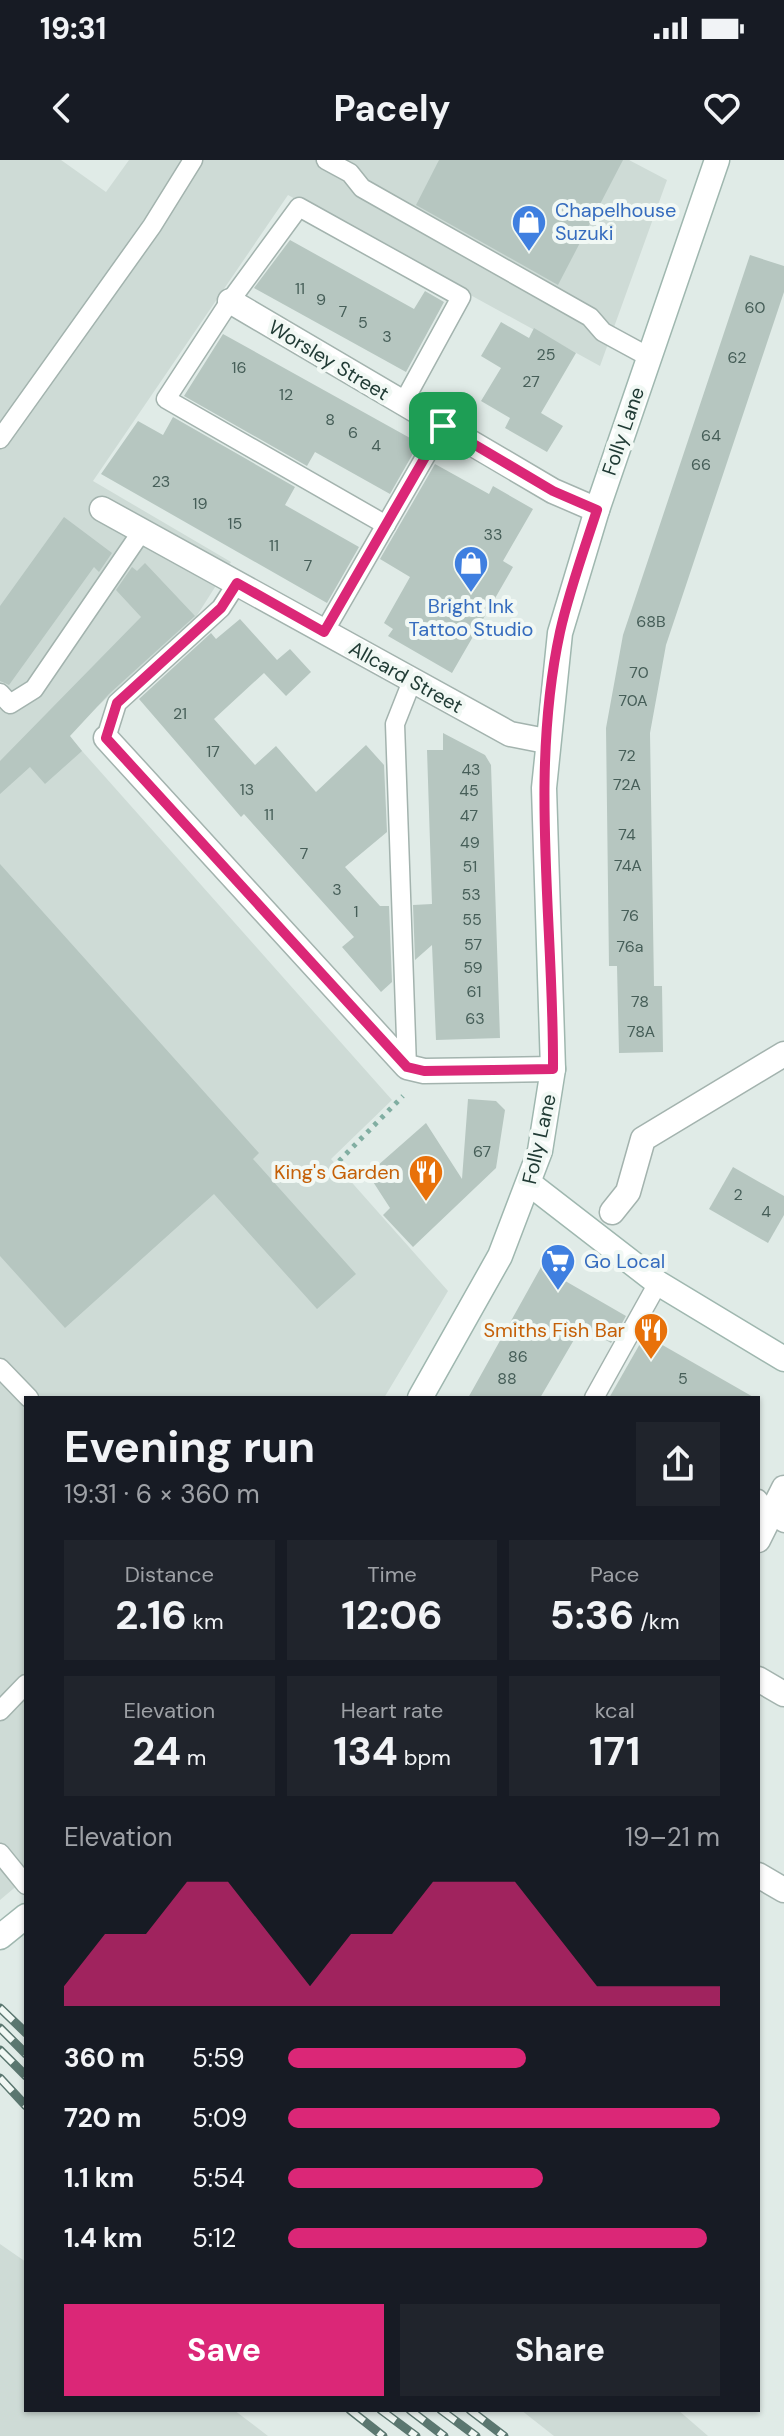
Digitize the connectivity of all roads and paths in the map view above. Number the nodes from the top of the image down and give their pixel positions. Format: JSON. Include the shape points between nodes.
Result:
{"nodes":[{"id":1,"x":193,"y":160,"type":"edge"},
{"id":2,"x":326,"y":160,"type":"edge"},
{"id":3,"x":717,"y":160,"type":"edge"},
{"id":4,"x":230,"y":301,"type":"junction"},
{"id":5,"x":649,"y":357,"type":"junction"},
{"id":6,"x":403,"y":403,"type":"junction"},
{"id":7,"x":443,"y":426,"type":"junction"},
{"id":8,"x":0,"y":439,"type":"edge"},
{"id":9,"x":102,"y":509,"type":"dead end"},
{"id":10,"x":597,"y":510,"type":"junction"},
{"id":11,"x":386,"y":525,"type":"junction"},
{"id":12,"x":142,"y":531,"type":"junction"},
{"id":13,"x":237,"y":583,"type":"junction"},
{"id":14,"x":324,"y":632,"type":"junction"},
{"id":15,"x":412,"y":681,"type":"junction"},
{"id":16,"x":0,"y":693,"type":"edge"},
{"id":17,"x":106,"y":738,"type":"joint"},
{"id":18,"x":546,"y":741,"type":"junction"},
{"id":19,"x":784,"y":1054,"type":"edge"},
{"id":20,"x":407,"y":1067,"type":"junction"},
{"id":21,"x":553,"y":1069,"type":"junction"},
{"id":22,"x":339,"y":1161,"type":"dead end"},
{"id":23,"x":530,"y":1184,"type":"junction"},
{"id":24,"x":612,"y":1212,"type":"dead end"},
{"id":25,"x":658,"y":1283,"type":"junction"},
{"id":26,"x":784,"y":1359,"type":"edge"},
{"id":27,"x":0,"y":1368,"type":"edge"},
{"id":28,"x":27,"y":1396,"type":"edge"},
{"id":29,"x":421,"y":1396,"type":"edge"},
{"id":30,"x":595,"y":1396,"type":"edge"},
{"id":31,"x":784,"y":1488,"type":"edge"},
{"id":32,"x":771,"y":1512,"type":"edge"},
{"id":33,"x":760,"y":1536,"type":"edge"},
{"id":34,"x":760,"y":1680,"type":"edge"},
{"id":35,"x":24,"y":1686,"type":"edge"},
{"id":36,"x":784,"y":1694,"type":"edge"},
{"id":37,"x":0,"y":1711,"type":"edge"},
{"id":38,"x":0,"y":1853,"type":"edge"},
{"id":39,"x":760,"y":1876,"type":"edge"},
{"id":40,"x":24,"y":1883,"type":"edge"},
{"id":41,"x":784,"y":1890,"type":"edge"},
{"id":42,"x":24,"y":1918,"type":"edge"},
{"id":43,"x":0,"y":1937,"type":"edge"}],
"edges":[{"from":1,"to":8,"type":"lane"},
{"from":2,"to":5,"type":"lane","via":[[350,173],[362,188],[590,317],[603,332]]},
{"from":3,"to":5,"type":"street","name":"Folly Lane"},
{"from":4,"to":6,"type":"street","name":"Worsley Street"},
{"from":4,"to":6,"type":"lane","via":[[299,207],[461,297]]},
{"from":4,"to":11,"type":"lane","via":[[166,399]]},
{"from":5,"to":10,"type":"street","name":"Folly Lane"},
{"from":6,"to":7,"type":"street","name":"Worsley Street"},
{"from":7,"to":10,"type":"street","name":"Worsley Street","via":[[553,491]]},
{"from":7,"to":11,"type":"lane"},
{"from":9,"to":12,"type":"street","name":"Allcard Street"},
{"from":10,"to":18,"type":"street","name":"Folly Lane","via":[[560,633]]},
{"from":11,"to":14,"type":"lane"},
{"from":12,"to":13,"type":"street","name":"Allcard Street"},
{"from":12,"to":16,"type":"lane","via":[[34,689],[10,704]]},
{"from":13,"to":14,"type":"street","name":"Allcard Street"},
{"from":13,"to":17,"type":"lane","via":[[221,608],[117,703]]},
{"from":14,"to":15,"type":"street","name":"Allcard Street"},
{"from":15,"to":18,"type":"street","name":"Allcard Street","via":[[510,734]]},
{"from":15,"to":20,"type":"lane","via":[[395,724]]},
{"from":17,"to":20,"type":"street"},
{"from":18,"to":21,"type":"street","name":"Folly Lane"},
{"from":19,"to":24,"type":"street","via":[[643,1139],[628,1192]]},
{"from":20,"to":21,"type":"street"},
{"from":20,"to":22,"type":"path","via":[[402,1100]]},
{"from":21,"to":23,"type":"street","name":"Folly Lane"},
{"from":23,"to":25,"type":"street"},
{"from":23,"to":29,"type":"street","name":"Folly Lane","via":[[500,1256]]},
{"from":25,"to":26,"type":"street"},
{"from":25,"to":30,"type":"lane"},
{"from":27,"to":28,"type":"lane"},
{"from":31,"to":32,"type":"street"},
{"from":32,"to":33,"type":"street"},
{"from":34,"to":36,"type":"street"},
{"from":35,"to":37,"type":"lane"},
{"from":38,"to":40,"type":"lane"},
{"from":39,"to":41,"type":"street"},
{"from":42,"to":43,"type":"street"}]}
